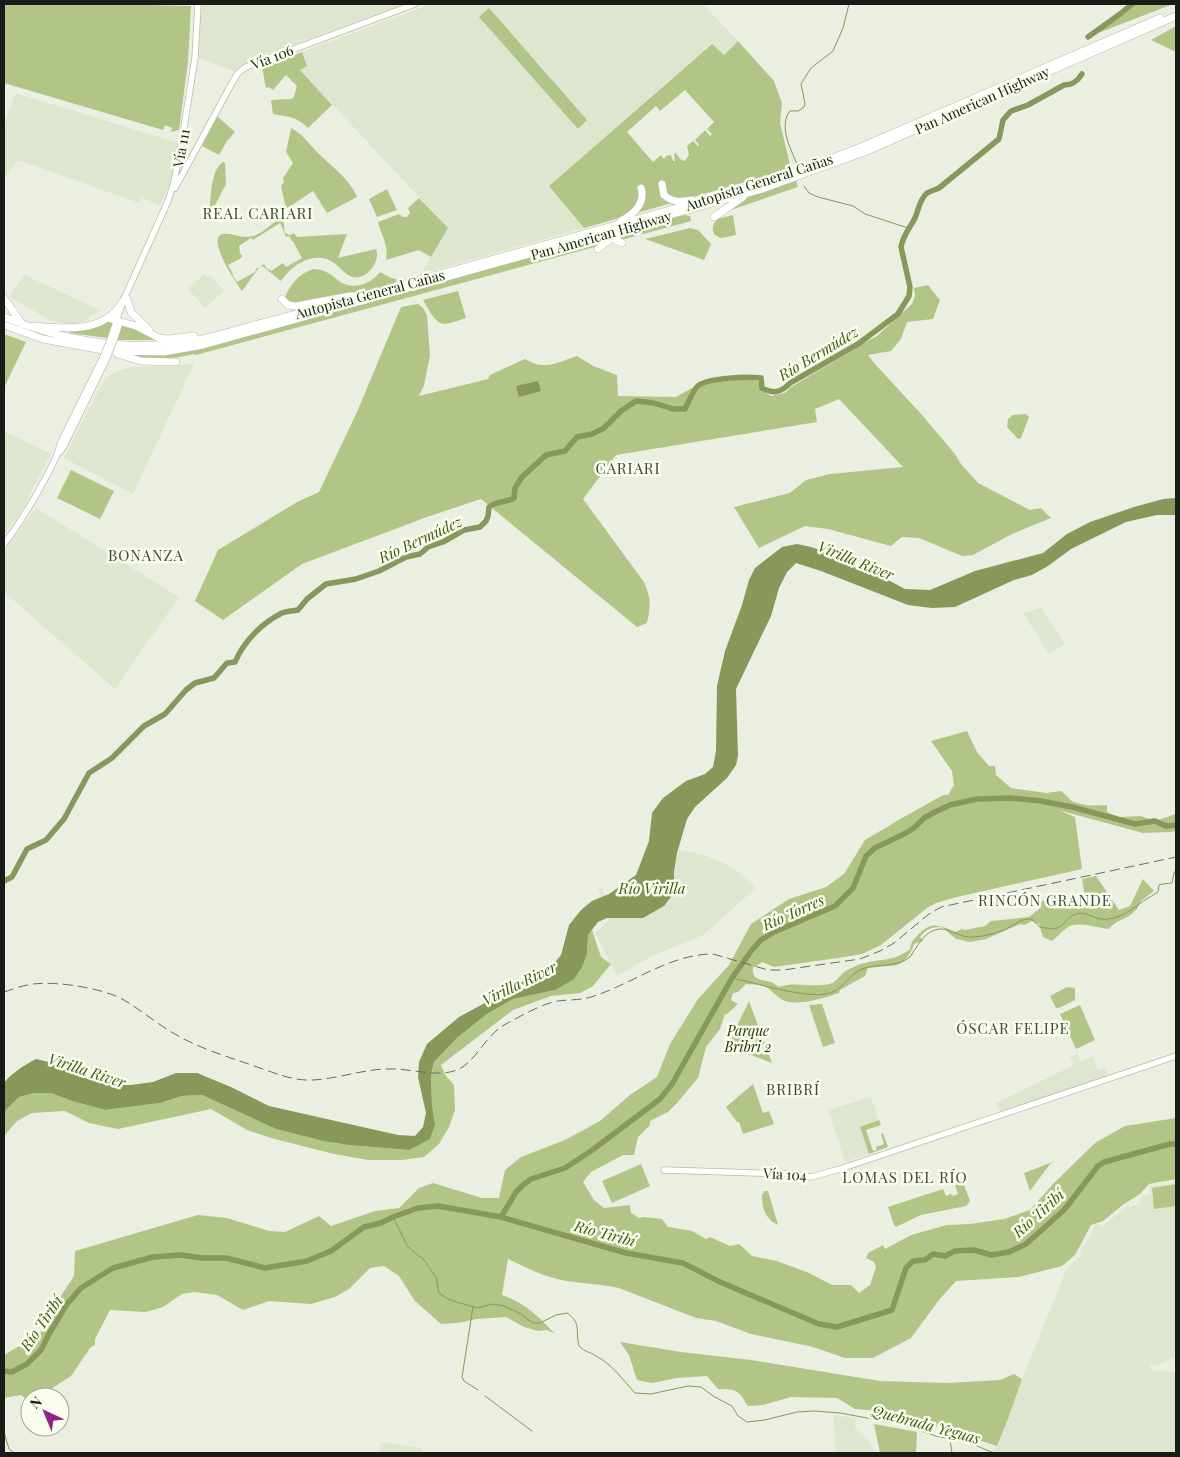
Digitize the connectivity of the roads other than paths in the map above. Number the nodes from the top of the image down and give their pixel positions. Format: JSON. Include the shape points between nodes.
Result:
{"nodes":[{"id":1,"x":198,"y":4,"type":"edge"},
{"id":2,"x":415,"y":4,"type":"edge"},
{"id":3,"x":1176,"y":11,"type":"edge"},
{"id":4,"x":1176,"y":16,"type":"edge"},
{"id":5,"x":180,"y":155,"type":"junction"},
{"id":6,"x":192,"y":157,"type":"junction"},
{"id":7,"x":794,"y":173,"type":"junction"},
{"id":8,"x":662,"y":184,"type":"dead end"},
{"id":9,"x":641,"y":188,"type":"dead end"},
{"id":10,"x":750,"y":193,"type":"junction"},
{"id":11,"x":168,"y":201,"type":"junction"},
{"id":12,"x":714,"y":216,"type":"dead end"},
{"id":13,"x":624,"y":228,"type":"junction"},
{"id":14,"x":616,"y":234,"type":"junction"},
{"id":15,"x":622,"y":243,"type":"dead end"},
{"id":16,"x":598,"y":249,"type":"dead end"},
{"id":17,"x":505,"y":256,"type":"junction"},
{"id":18,"x":363,"y":296,"type":"junction"},
{"id":19,"x":4,"y":298,"type":"edge"},
{"id":20,"x":282,"y":299,"type":"dead end"},
{"id":21,"x":125,"y":300,"type":"junction"},
{"id":22,"x":4,"y":317,"type":"edge"},
{"id":23,"x":108,"y":318,"type":"junction"},
{"id":24,"x":119,"y":320,"type":"junction"},
{"id":25,"x":21,"y":324,"type":"junction"},
{"id":26,"x":4,"y":325,"type":"edge"},
{"id":27,"x":234,"y":331,"type":"junction"},
{"id":28,"x":164,"y":339,"type":"junction"},
{"id":29,"x":106,"y":356,"type":"junction"},
{"id":30,"x":176,"y":362,"type":"dead end"},
{"id":31,"x":4,"y":544,"type":"edge"},
{"id":32,"x":1176,"y":1056,"type":"edge"},
{"id":33,"x":664,"y":1170,"type":"dead end"}],
"edges":[{"from":1,"to":5,"type":"main road","name":"Vía 111","via":[[195,58]]},
{"from":2,"to":6,"type":"main road","name":"Vía 106","via":[[246,67],[232,83]]},
{"from":3,"to":7,"type":"highway","name":"Autopista General Cañas"},
{"from":4,"to":10,"type":"highway","name":"Pan American Highway","via":[[867,151]]},
{"from":5,"to":6,"type":"main road"},
{"from":5,"to":11,"type":"main road","name":"Vía 111"},
{"from":6,"to":11,"type":"main road","name":"Vía 106"},
{"from":7,"to":8,"type":"highway","via":[[706,198],[684,201],[668,199]]},
{"from":7,"to":17,"type":"highway","name":"Autopista General Cañas"},
{"from":9,"to":17,"type":"highway","via":[[640,205],[626,218]]},
{"from":10,"to":12,"type":"highway"},
{"from":10,"to":13,"type":"highway","name":"Pan American Highway"},
{"from":11,"to":21,"type":"main road","name":"Vía 111"},
{"from":13,"to":14,"type":"highway"},
{"from":13,"to":29,"type":"highway","name":"Pan American Highway","via":[[203,345],[164,352]]},
{"from":14,"to":15,"type":"highway","via":[[616,240]]},
{"from":14,"to":16,"type":"highway"},
{"from":17,"to":18,"type":"highway","name":"Autopista General Cañas"},
{"from":18,"to":20,"type":"highway","via":[[296,306],[288,305]]},
{"from":18,"to":27,"type":"highway","name":"Autopista General Cañas"},
{"from":19,"to":25,"type":"highway"},
{"from":21,"to":23,"type":"highway"},
{"from":21,"to":24,"type":"main road","name":"Vía 111"},
{"from":21,"to":28,"type":"highway","via":[[133,314]]},
{"from":22,"to":25,"type":"highway","name":"Autopista General Cañas"},
{"from":23,"to":24,"type":"highway"},
{"from":23,"to":25,"type":"highway","via":[[76,328]]},
{"from":24,"to":28,"type":"highway"},
{"from":24,"to":29,"type":"main road","name":"Vía 111","bridge":true},
{"from":25,"to":27,"type":"highway","name":"Autopista General Cañas","via":[[87,340],[133,345],[180,343]]},
{"from":26,"to":29,"type":"highway","name":"Pan American Highway"},
{"from":27,"to":28,"type":"highway"},
{"from":29,"to":30,"type":"highway"},
{"from":29,"to":31,"type":"main road","name":"Vía 111","via":[[64,446]]},
{"from":32,"to":33,"type":"main road","name":"Vía 104","via":[[811,1177]]}]}
